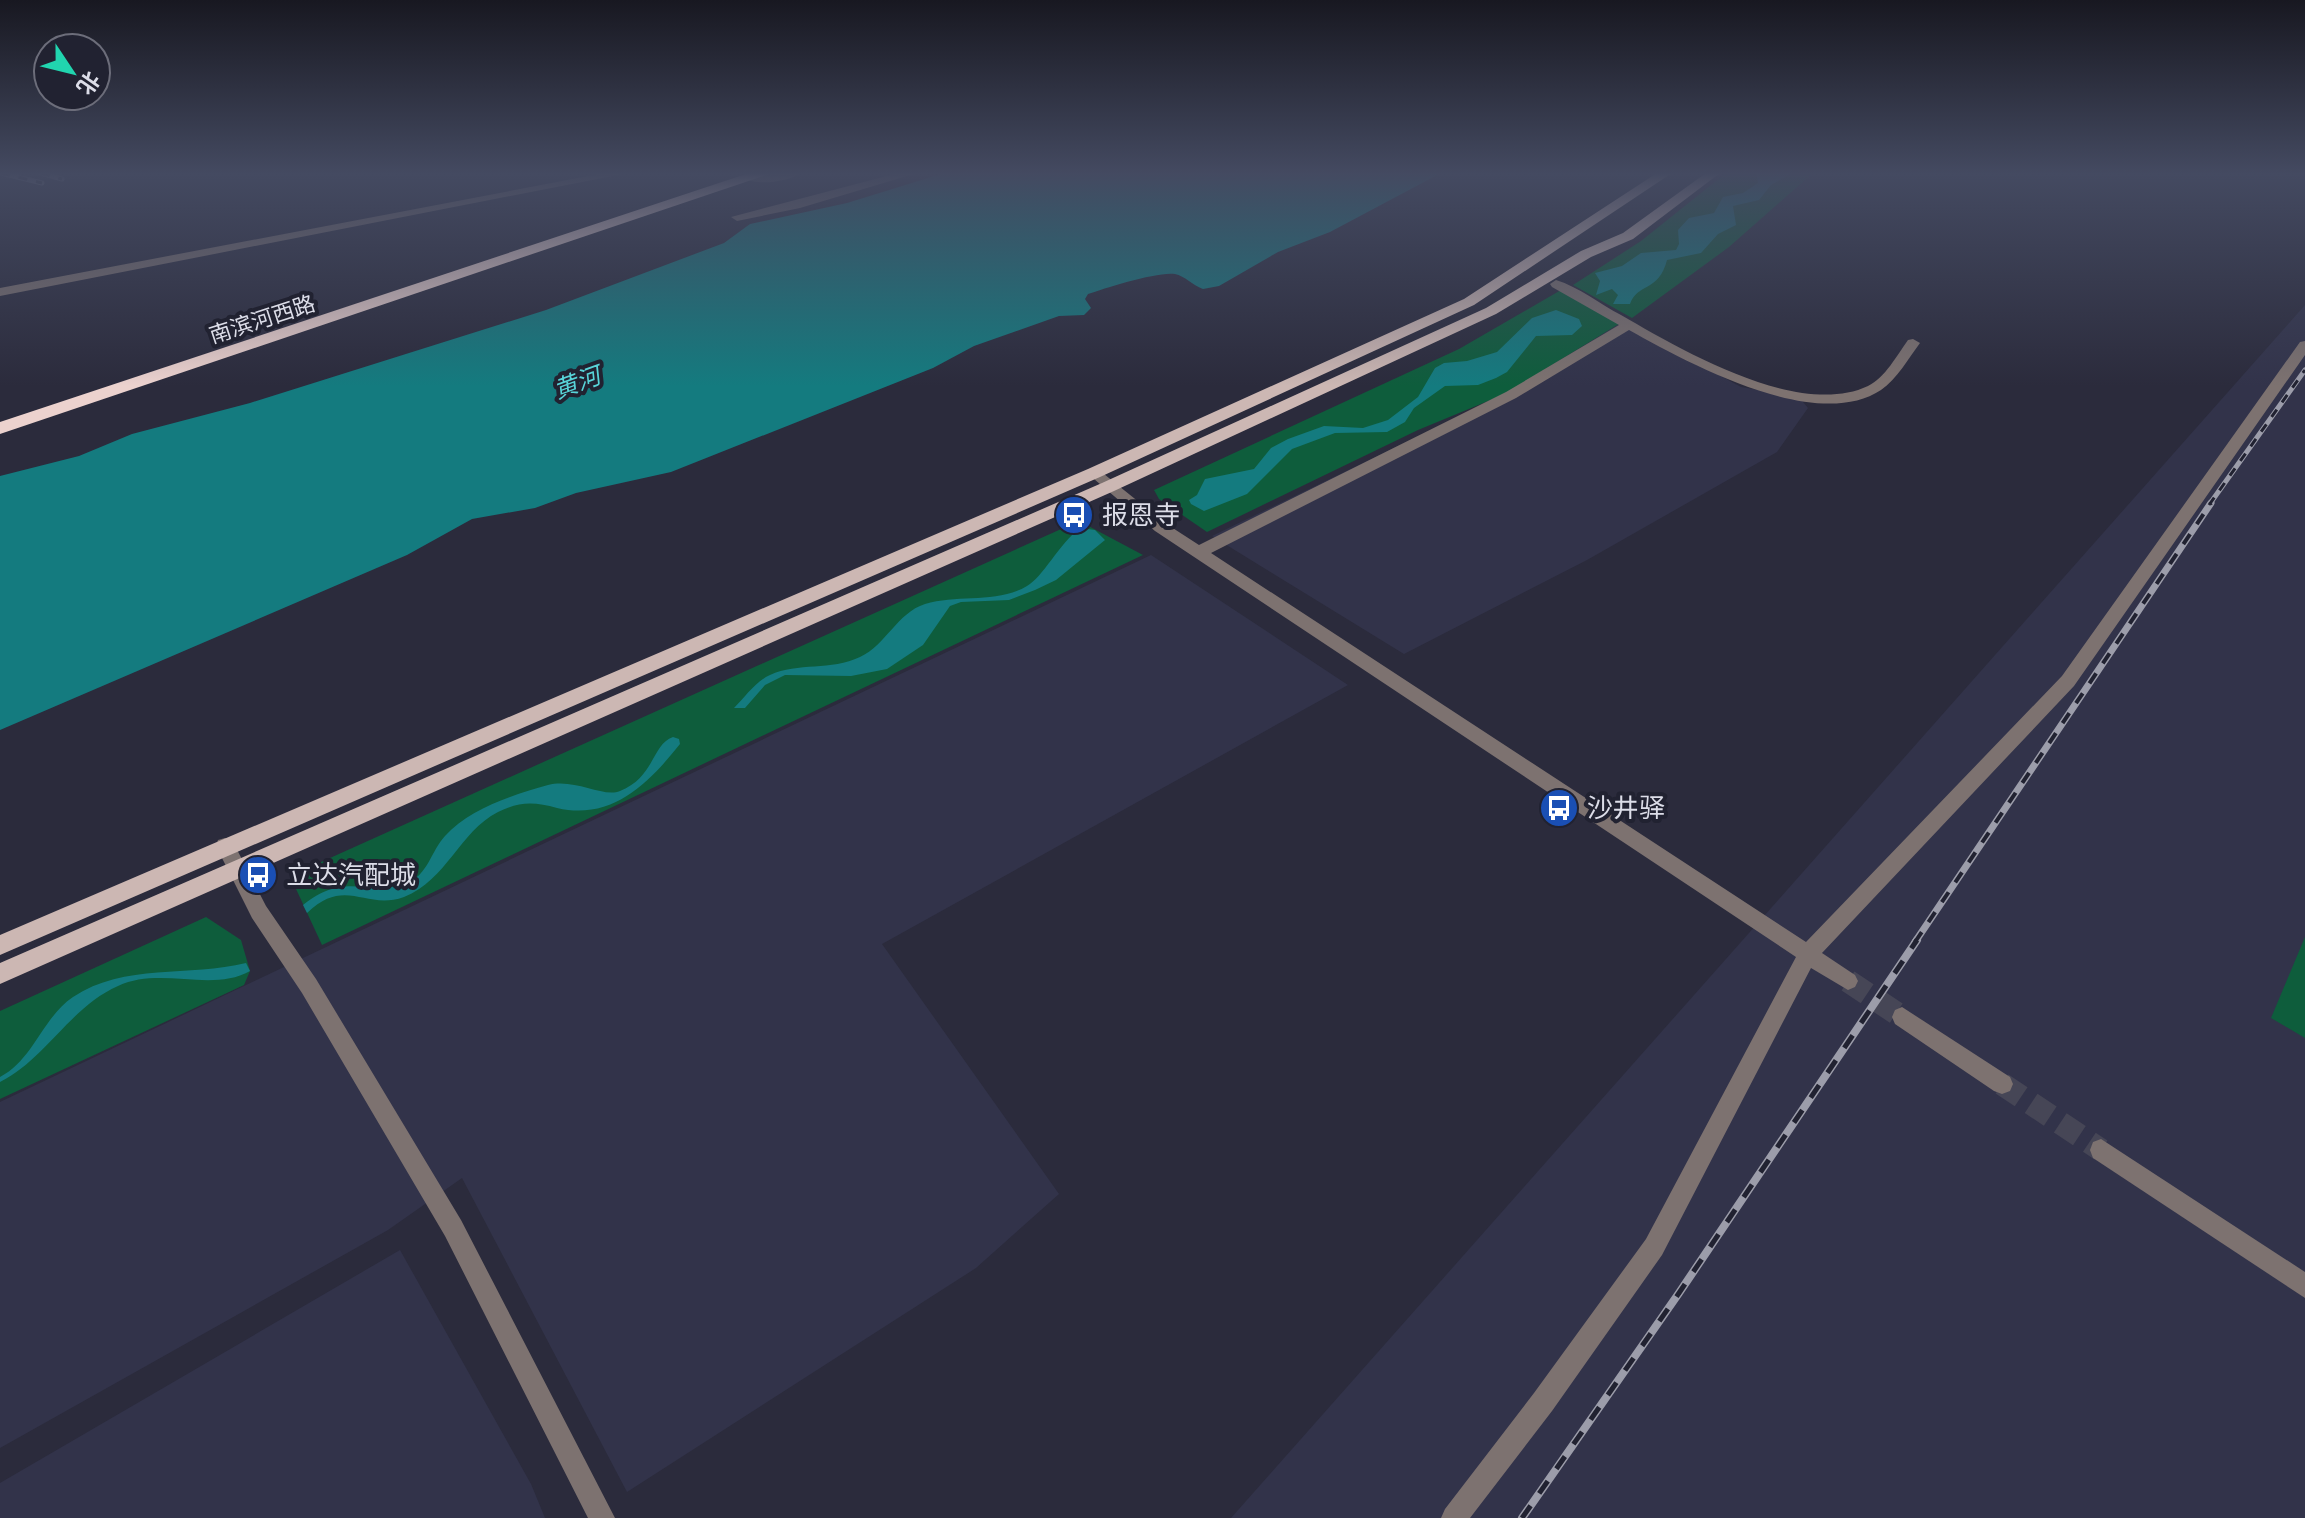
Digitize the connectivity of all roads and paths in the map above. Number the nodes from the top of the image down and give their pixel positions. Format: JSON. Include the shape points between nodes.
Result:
{"nodes":[{"id":1,"x":252,"y":244,"type":"edge"},
{"id":2,"x":539,"y":244,"type":"edge"},
{"id":3,"x":547,"y":244,"type":"edge"},
{"id":4,"x":1548,"y":244,"type":"edge"},
{"id":5,"x":1560,"y":244,"type":"edge"},
{"id":6,"x":1599,"y":244,"type":"edge"},
{"id":7,"x":1610,"y":244,"type":"edge"},
{"id":8,"x":1586,"y":254,"type":"junction"},
{"id":9,"x":1522,"y":269,"type":"junction"},
{"id":10,"x":1556,"y":284,"type":"dead end"},
{"id":11,"x":0,"y":292,"type":"edge"},
{"id":12,"x":1630,"y":324,"type":"junction"},
{"id":13,"x":1913,"y":343,"type":"dead end"},
{"id":14,"x":2305,"y":345,"type":"edge"},
{"id":15,"x":0,"y":418,"type":"edge"},
{"id":16,"x":0,"y":428,"type":"edge"},
{"id":17,"x":1101,"y":480,"type":"junction"},
{"id":18,"x":1199,"y":552,"type":"junction"},
{"id":19,"x":225,"y":846,"type":"junction"},
{"id":20,"x":239,"y":867,"type":"junction"},
{"id":21,"x":0,"y":945,"type":"edge"},
{"id":22,"x":1808,"y":954,"type":"junction"},
{"id":23,"x":0,"y":974,"type":"edge"},
{"id":24,"x":1848,"y":981,"type":"tunnel mouth"},
{"id":25,"x":1902,"y":1017,"type":"tunnel mouth"},
{"id":26,"x":2002,"y":1084,"type":"tunnel mouth"},
{"id":27,"x":2101,"y":1150,"type":"tunnel mouth"},
{"id":28,"x":2305,"y":1286,"type":"edge"},
{"id":29,"x":602,"y":1518,"type":"edge"},
{"id":30,"x":1454,"y":1518,"type":"edge"}],
"edges":[{"from":1,"to":11,"type":"street"},
{"from":2,"to":15,"type":"highway","name":"南滨河西路"},
{"from":3,"to":16,"type":"highway","name":"南滨河西路"},
{"from":4,"to":9,"type":"main road"},
{"from":5,"to":9,"type":"main road"},
{"from":6,"to":8,"type":"main road"},
{"from":7,"to":8,"type":"main road"},
{"from":8,"to":17,"type":"main road","via":[[1491,311]]},
{"from":9,"to":17,"type":"main road","via":[[1469,302]]},
{"from":10,"to":12,"type":"street"},
{"from":12,"to":13,"type":"street","via":[[1742,384],[1844,400],[1881,384]]},
{"from":12,"to":18,"type":"street","via":[[1511,395]]},
{"from":14,"to":22,"type":"street","via":[[2068,681]]},
{"from":17,"to":18,"type":"street"},
{"from":17,"to":19,"type":"main road"},
{"from":17,"to":20,"type":"main road"},
{"from":18,"to":22,"type":"street"},
{"from":19,"to":20,"type":"street"},
{"from":19,"to":21,"type":"main road"},
{"from":20,"to":23,"type":"main road"},
{"from":20,"to":29,"type":"street","via":[[259,912],[453,1228]]},
{"from":22,"to":24,"type":"street"},
{"from":22,"to":30,"type":"street","via":[[1654,1247]]},
{"from":25,"to":26,"type":"street"},
{"from":27,"to":28,"type":"street"}]}
